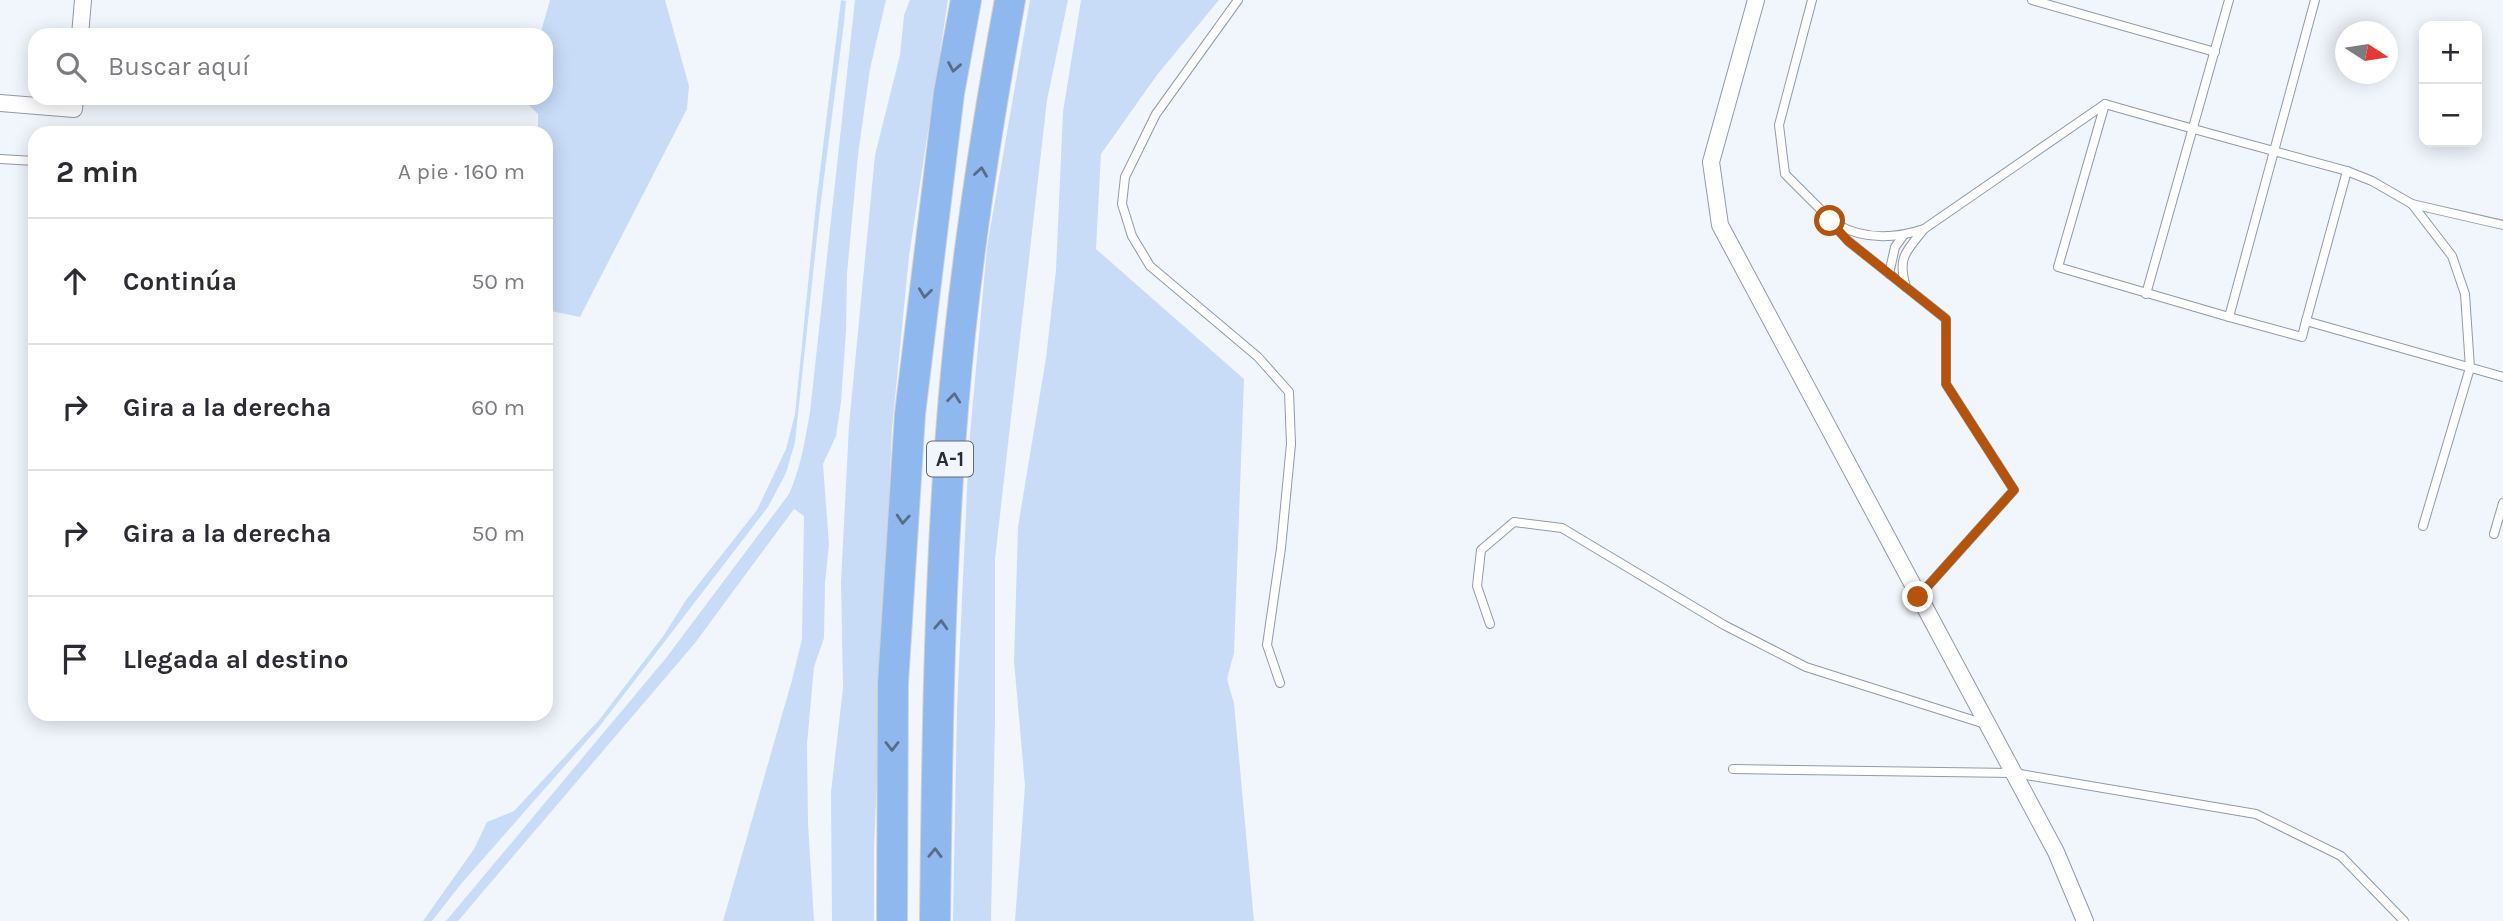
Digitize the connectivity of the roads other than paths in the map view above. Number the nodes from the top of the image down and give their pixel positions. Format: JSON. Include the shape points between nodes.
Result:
{"nodes":[{"id":1,"x":83,"y":0,"type":"edge"},
{"id":2,"x":966,"y":0,"type":"edge"},
{"id":3,"x":1010,"y":0,"type":"edge"},
{"id":4,"x":1238,"y":0,"type":"edge"},
{"id":5,"x":1756,"y":0,"type":"edge"},
{"id":6,"x":1812,"y":0,"type":"edge"},
{"id":7,"x":2032,"y":0,"type":"edge"},
{"id":8,"x":2229,"y":0,"type":"edge"},
{"id":9,"x":2315,"y":0,"type":"edge"},
{"id":10,"x":81,"y":28,"type":"edge"},
{"id":11,"x":2215,"y":52,"type":"junction"},
{"id":12,"x":0,"y":103,"type":"edge"},
{"id":13,"x":2105,"y":104,"type":"junction"},
{"id":14,"x":74,"y":105,"type":"edge"},
{"id":15,"x":2194,"y":129,"type":"junction"},
{"id":16,"x":2273,"y":151,"type":"junction"},
{"id":17,"x":0,"y":159,"type":"edge"},
{"id":18,"x":28,"y":161,"type":"edge"},
{"id":19,"x":2347,"y":171,"type":"junction"},
{"id":20,"x":2412,"y":204,"type":"junction"},
{"id":21,"x":1830,"y":221,"type":"junction"},
{"id":22,"x":2503,"y":225,"type":"edge"},
{"id":23,"x":1924,"y":229,"type":"junction"},
{"id":24,"x":1903,"y":236,"type":"junction"},
{"id":25,"x":1889,"y":274,"type":"junction"},
{"id":26,"x":1906,"y":287,"type":"junction"},
{"id":27,"x":2146,"y":294,"type":"junction"},
{"id":28,"x":2229,"y":317,"type":"junction"},
{"id":29,"x":2306,"y":321,"type":"junction"},
{"id":30,"x":2470,"y":368,"type":"junction"},
{"id":31,"x":2503,"y":377,"type":"edge"},
{"id":32,"x":2503,"y":503,"type":"edge"},
{"id":33,"x":2423,"y":526,"type":"dead end"},
{"id":34,"x":2494,"y":534,"type":"dead end"},
{"id":35,"x":1918,"y":597,"type":"junction"},
{"id":36,"x":1490,"y":624,"type":"dead end"},
{"id":37,"x":1280,"y":682,"type":"dead end"},
{"id":38,"x":1987,"y":725,"type":"junction"},
{"id":39,"x":1733,"y":769,"type":"dead end"},
{"id":40,"x":2014,"y":773,"type":"junction"},
{"id":41,"x":892,"y":921,"type":"edge"},
{"id":42,"x":934,"y":921,"type":"edge"},
{"id":43,"x":2085,"y":921,"type":"edge"},
{"id":44,"x":2404,"y":921,"type":"edge"}],
"edges":[{"from":1,"to":10,"type":"street"},
{"from":2,"to":41,"type":"highway","number":"A-1","one_way":true,"via":[[909,414],[892,683]]},
{"from":42,"to":3,"type":"highway","number":"A-1","one_way":true,"via":[[937,696],[953,410],[990,106]]},
{"from":4,"to":37,"type":"lane","via":[[1156,114],[1125,177],[1122,204],[1132,236],[1150,265],[1258,357],[1289,392],[1291,444],[1267,645]]},
{"from":5,"to":35,"type":"street","via":[[1711,162],[1720,225]]},
{"from":6,"to":21,"type":"lane","via":[[1779,125],[1785,174]]},
{"from":7,"to":11,"type":"lane"},
{"from":8,"to":11,"type":"lane"},
{"from":9,"to":16,"type":"lane"},
{"from":11,"to":15,"type":"lane"},
{"from":12,"to":14,"type":"street","via":[[74,110]]},
{"from":13,"to":15,"type":"lane"},
{"from":13,"to":23,"type":"lane"},
{"from":13,"to":27,"type":"lane","via":[[2058,267]]},
{"from":15,"to":16,"type":"lane"},
{"from":15,"to":27,"type":"lane"},
{"from":16,"to":19,"type":"lane"},
{"from":16,"to":28,"type":"lane"},
{"from":17,"to":18,"type":"lane"},
{"from":19,"to":20,"type":"lane"},
{"from":19,"to":29,"type":"lane"},
{"from":20,"to":22,"type":"lane"},
{"from":20,"to":30,"type":"lane","via":[[2452,256],[2465,294]]},
{"from":21,"to":24,"type":"lane","via":[[1864,235]]},
{"from":21,"to":25,"type":"lane"},
{"from":23,"to":24,"type":"lane"},
{"from":23,"to":26,"type":"lane","via":[[1903,255]]},
{"from":24,"to":25,"type":"lane","via":[[1895,247]]},
{"from":25,"to":26,"type":"lane"},
{"from":26,"to":35,"type":"lane","via":[[1946,319],[1946,384],[2014,490]]},
{"from":27,"to":28,"type":"lane"},
{"from":28,"to":29,"type":"lane","via":[[2302,337]]},
{"from":29,"to":30,"type":"lane"},
{"from":30,"to":31,"type":"lane"},
{"from":30,"to":33,"type":"lane"},
{"from":32,"to":34,"type":"lane"},
{"from":35,"to":38,"type":"street"},
{"from":36,"to":38,"type":"lane","via":[[1477,586],[1481,550],[1514,522],[1562,528],[1724,625],[1806,667]]},
{"from":38,"to":40,"type":"street"},
{"from":39,"to":40,"type":"lane"},
{"from":40,"to":43,"type":"street","via":[[2056,852]]},
{"from":40,"to":44,"type":"lane","via":[[2256,814],[2341,856]]}]}
